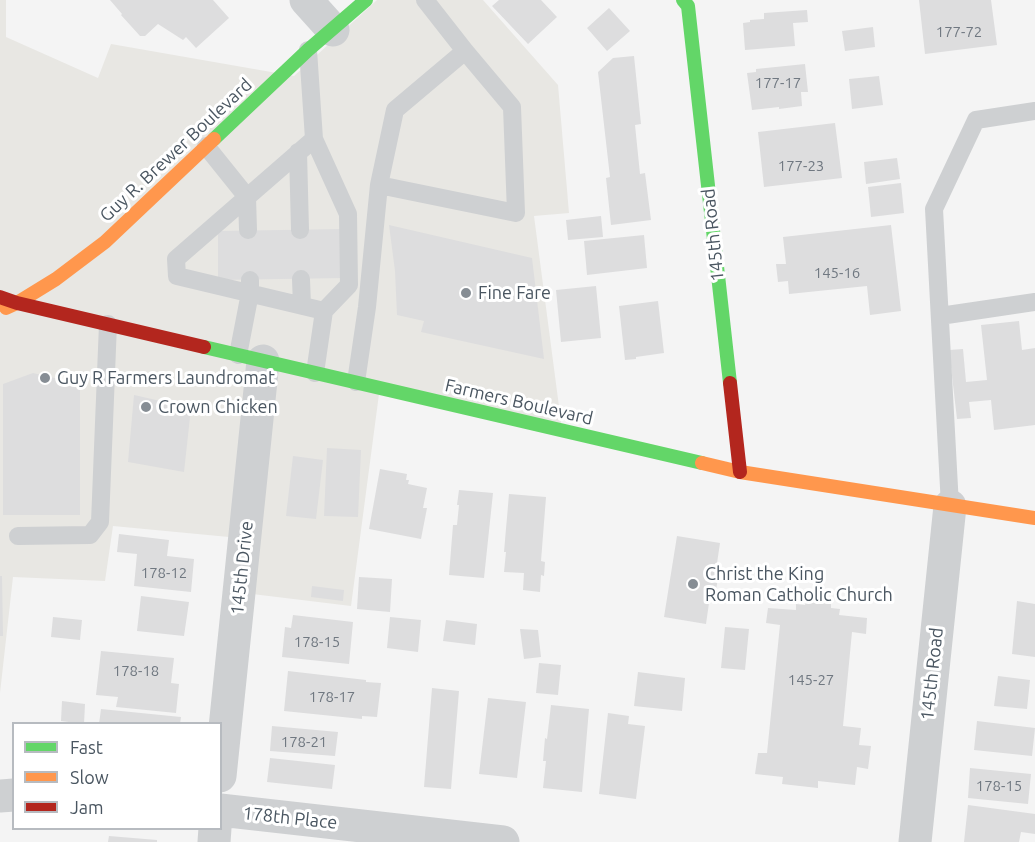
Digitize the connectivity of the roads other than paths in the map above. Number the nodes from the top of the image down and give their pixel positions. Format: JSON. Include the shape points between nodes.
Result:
{"nodes":[{"id":1,"x":306,"y":0,"type":"edge"},
{"id":2,"x":366,"y":0,"type":"edge"},
{"id":3,"x":425,"y":0,"type":"edge"},
{"id":4,"x":683,"y":0,"type":"edge"},
{"id":5,"x":333,"y":30,"type":"junction"},
{"id":6,"x":308,"y":50,"type":"junction"},
{"id":7,"x":465,"y":51,"type":"junction"},
{"id":8,"x":1035,"y":111,"type":"edge"},
{"id":9,"x":314,"y":139,"type":"junction"},
{"id":10,"x":206,"y":146,"type":"junction"},
{"id":11,"x":298,"y":152,"type":"junction"},
{"id":12,"x":379,"y":185,"type":"junction"},
{"id":13,"x":247,"y":197,"type":"junction"},
{"id":14,"x":248,"y":230,"type":"dead end"},
{"id":15,"x":300,"y":230,"type":"dead end"},
{"id":16,"x":301,"y":279,"type":"dead end"},
{"id":17,"x":250,"y":286,"type":"junction"},
{"id":18,"x":0,"y":297,"type":"edge"},
{"id":19,"x":1035,"y":302,"type":"edge"},
{"id":20,"x":17,"y":303,"type":"junction"},
{"id":21,"x":302,"y":306,"type":"junction"},
{"id":22,"x":324,"y":311,"type":"junction"},
{"id":23,"x":0,"y":312,"type":"edge"},
{"id":24,"x":940,"y":316,"type":"junction"},
{"id":25,"x":108,"y":324,"type":"junction"},
{"id":26,"x":251,"y":358,"type":"junction"},
{"id":27,"x":315,"y":373,"type":"junction"},
{"id":28,"x":356,"y":382,"type":"junction"},
{"id":29,"x":740,"y":472,"type":"junction"},
{"id":30,"x":950,"y":506,"type":"junction"},
{"id":31,"x":1035,"y":518,"type":"edge"},
{"id":32,"x":18,"y":536,"type":"dead end"},
{"id":33,"x":222,"y":749,"type":"edge"},
{"id":34,"x":222,"y":810,"type":"edge"},
{"id":35,"x":503,"y":842,"type":"edge"},
{"id":36,"x":915,"y":842,"type":"edge"}],
"edges":[{"from":1,"to":5,"type":"street"},
{"from":2,"to":5,"type":"main road","name":"Guy R. Brewer Boulevard"},
{"from":3,"to":7,"type":"lane"},
{"from":4,"to":29,"type":"main road","name":"145th Road","via":[[688,6]]},
{"from":5,"to":6,"type":"main road","name":"Guy R. Brewer Boulevard"},
{"from":6,"to":9,"type":"lane"},
{"from":6,"to":10,"type":"main road","name":"Guy R. Brewer Boulevard"},
{"from":7,"to":12,"type":"lane","via":[[395,110]]},
{"from":7,"to":12,"type":"lane","via":[[512,107],[516,213]]},
{"from":8,"to":24,"type":"lane","via":[[976,120],[934,209]]},
{"from":9,"to":11,"type":"lane"},
{"from":9,"to":22,"type":"lane","via":[[348,214],[349,285]]},
{"from":10,"to":13,"type":"lane"},
{"from":10,"to":20,"type":"main road","name":"Guy R. Brewer Boulevard","via":[[105,242]]},
{"from":11,"to":13,"type":"lane"},
{"from":11,"to":15,"type":"lane"},
{"from":12,"to":28,"type":"lane","via":[[368,307]]},
{"from":13,"to":14,"type":"lane"},
{"from":13,"to":17,"type":"lane","via":[[176,259],[177,276]]},
{"from":16,"to":21,"type":"lane"},
{"from":17,"to":21,"type":"lane"},
{"from":17,"to":26,"type":"lane"},
{"from":18,"to":20,"type":"main road","name":"Farmers Boulevard"},
{"from":19,"to":24,"type":"lane"},
{"from":20,"to":23,"type":"main road","name":"Guy R. Brewer Boulevard"},
{"from":20,"to":25,"type":"main road","name":"Farmers Boulevard"},
{"from":21,"to":22,"type":"lane"},
{"from":22,"to":27,"type":"lane"},
{"from":24,"to":30,"type":"lane"},
{"from":25,"to":26,"type":"main road","name":"Farmers Boulevard"},
{"from":25,"to":32,"type":"lane","via":[[100,522],[90,535]]},
{"from":26,"to":27,"type":"main road","name":"Farmers Boulevard"},
{"from":26,"to":33,"type":"street","name":"145th Drive"},
{"from":27,"to":28,"type":"main road","name":"Farmers Boulevard"},
{"from":28,"to":29,"type":"main road","name":"Farmers Boulevard"},
{"from":29,"to":30,"type":"main road","name":"Farmers Boulevard"},
{"from":30,"to":31,"type":"main road","name":"Farmers Boulevard"},
{"from":30,"to":36,"type":"street","name":"145th Road"},
{"from":34,"to":35,"type":"street","name":"178th Place"}]}
